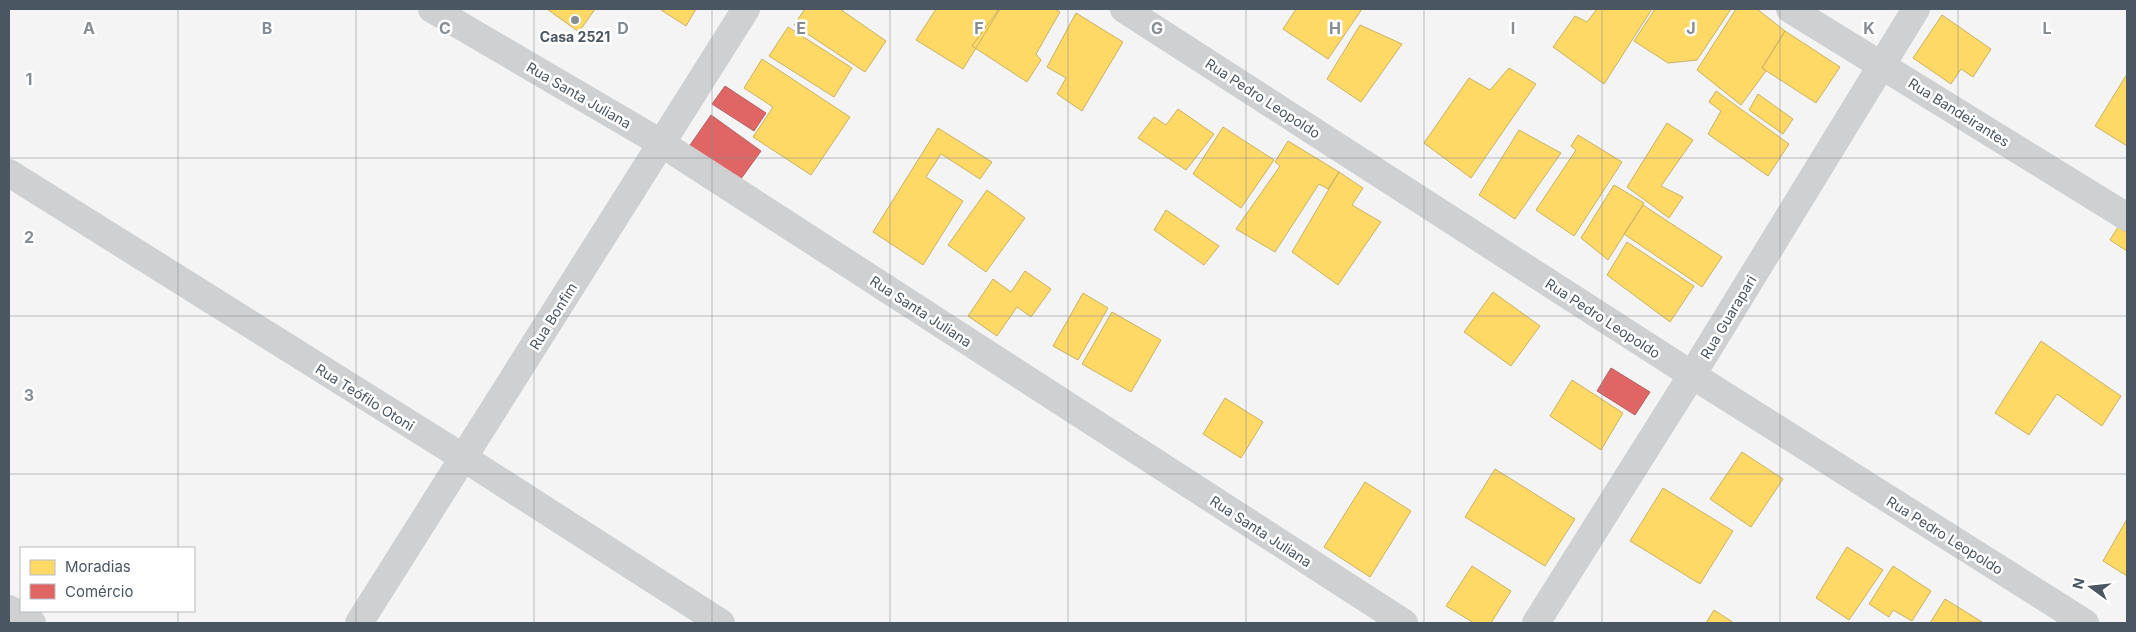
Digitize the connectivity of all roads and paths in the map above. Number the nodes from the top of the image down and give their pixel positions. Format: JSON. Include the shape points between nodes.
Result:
{"nodes":[{"id":1,"x":432,"y":9,"type":"edge"},
{"id":2,"x":746,"y":9,"type":"edge"},
{"id":3,"x":1124,"y":9,"type":"edge"},
{"id":4,"x":1790,"y":9,"type":"edge"},
{"id":5,"x":1916,"y":9,"type":"edge"},
{"id":6,"x":1882,"y":64,"type":"junction"},
{"id":7,"x":661,"y":143,"type":"junction"},
{"id":8,"x":9,"y":172,"type":"edge"},
{"id":9,"x":2127,"y":217,"type":"edge"},
{"id":10,"x":1692,"y":375,"type":"junction"},
{"id":11,"x":464,"y":458,"type":"junction"},
{"id":12,"x":9,"y":609,"type":"edge"},
{"id":13,"x":32,"y":623,"type":"edge"},
{"id":14,"x":359,"y":623,"type":"edge"},
{"id":15,"x":721,"y":623,"type":"edge"},
{"id":16,"x":1404,"y":623,"type":"edge"},
{"id":17,"x":1536,"y":623,"type":"edge"},
{"id":18,"x":2085,"y":623,"type":"edge"}],
"edges":[{"from":1,"to":7,"type":"street","name":"Rua Santa Juliana"},
{"from":2,"to":7,"type":"street","name":"Rua Bonfim"},
{"from":3,"to":10,"type":"street","name":"Rua Pedro Leopoldo"},
{"from":4,"to":6,"type":"street","name":"Rua Bandeirantes"},
{"from":5,"to":6,"type":"street","name":"Rua Guarapari"},
{"from":6,"to":9,"type":"street","name":"Rua Bandeirantes"},
{"from":6,"to":10,"type":"street","name":"Rua Guarapari"},
{"from":7,"to":11,"type":"street","name":"Rua Bonfim"},
{"from":7,"to":16,"type":"street","name":"Rua Santa Juliana"},
{"from":8,"to":11,"type":"street","name":"Rua Teófilo Otoni"},
{"from":10,"to":17,"type":"street","name":"Rua Guarapari"},
{"from":10,"to":18,"type":"street","name":"Rua Pedro Leopoldo"},
{"from":11,"to":14,"type":"street","name":"Rua Bonfim"},
{"from":11,"to":15,"type":"street","name":"Rua Teófilo Otoni"},
{"from":12,"to":13,"type":"street"}]}
